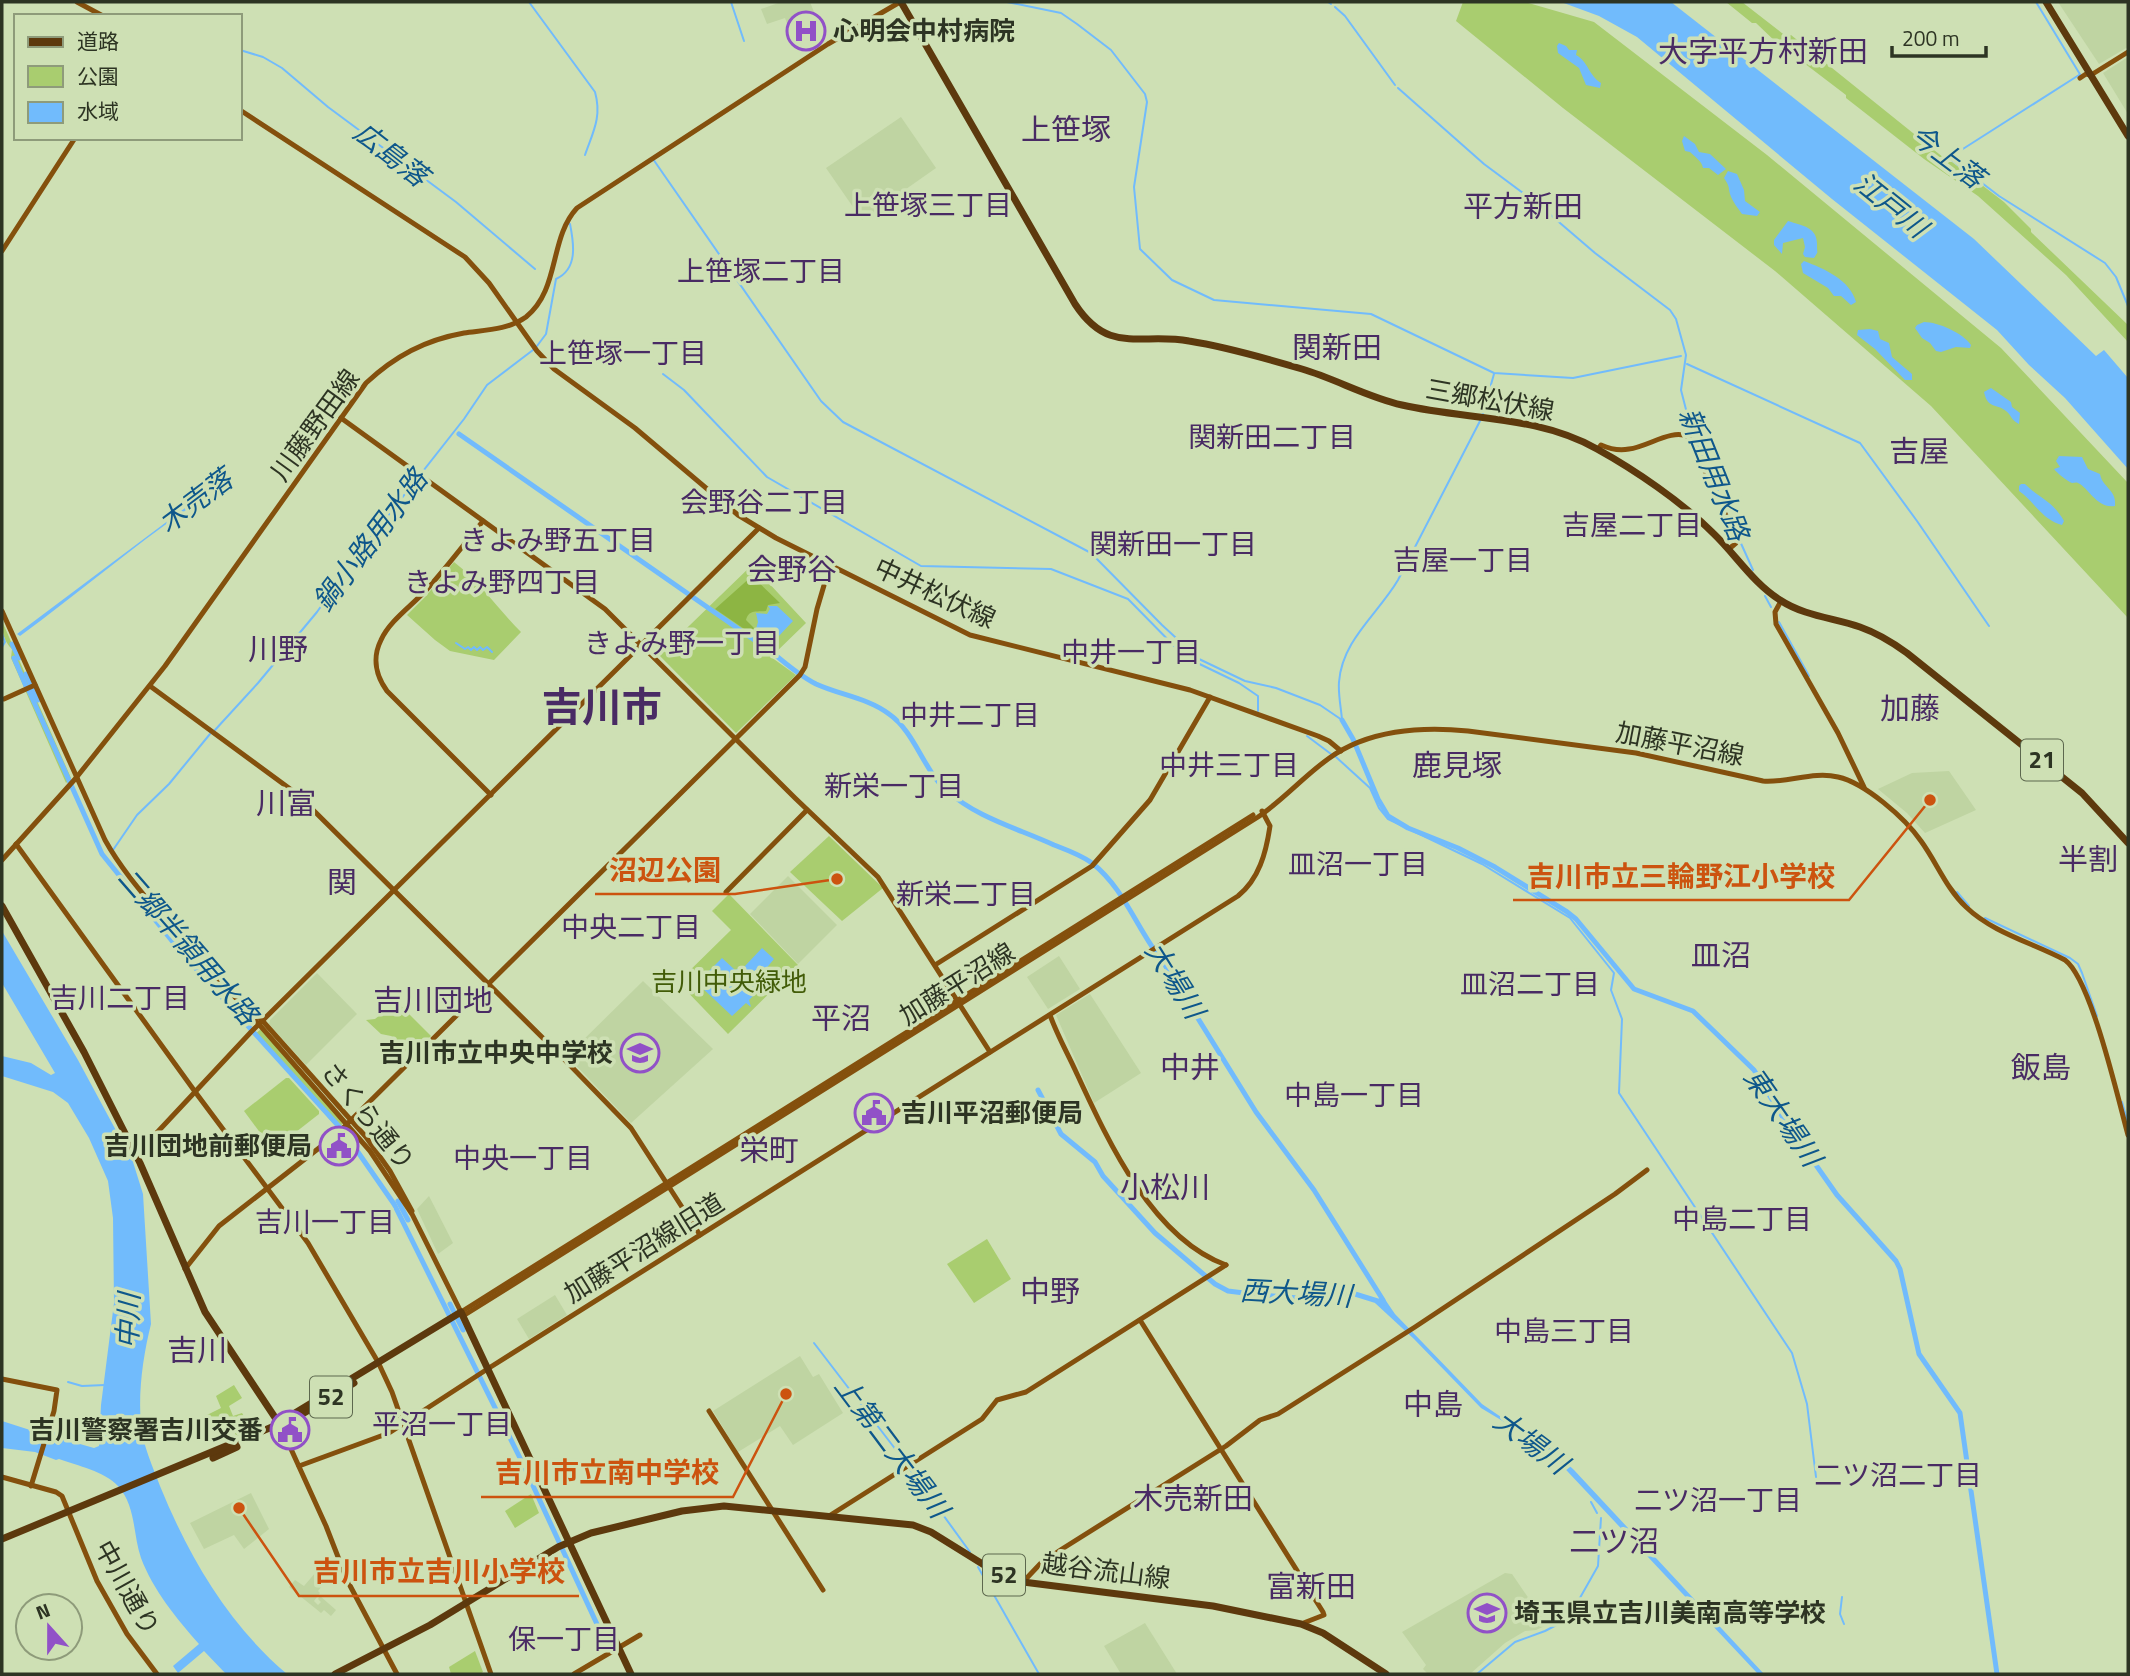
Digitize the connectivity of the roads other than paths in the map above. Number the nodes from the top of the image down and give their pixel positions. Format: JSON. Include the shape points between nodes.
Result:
{"nodes":[{"id":1,"x":77,"y":2,"type":"edge"},
{"id":2,"x":900,"y":2,"type":"edge"},
{"id":3,"x":2046,"y":2,"type":"edge"},
{"id":4,"x":99,"y":14,"type":"edge"},
{"id":5,"x":2128,"y":52,"type":"edge"},
{"id":6,"x":2085,"y":76,"type":"junction"},
{"id":7,"x":242,"y":111,"type":"edge"},
{"id":8,"x":2128,"y":136,"type":"edge"},
{"id":9,"x":74,"y":140,"type":"edge"},
{"id":10,"x":2,"y":251,"type":"edge"},
{"id":11,"x":517,"y":323,"type":"junction"},
{"id":12,"x":341,"y":418,"type":"junction"},
{"id":13,"x":1598,"y":449,"type":"junction"},
{"id":14,"x":483,"y":521,"type":"junction"},
{"id":15,"x":759,"y":528,"type":"junction"},
{"id":16,"x":1729,"y":549,"type":"junction"},
{"id":17,"x":830,"y":565,"type":"junction"},
{"id":18,"x":1781,"y":601,"type":"junction"},
{"id":19,"x":2,"y":611,"type":"edge"},
{"id":20,"x":642,"y":645,"type":"junction"},
{"id":21,"x":33,"y":686,"type":"junction"},
{"id":22,"x":150,"y":686,"type":"junction"},
{"id":23,"x":1210,"y":697,"type":"junction"},
{"id":24,"x":4,"y":699,"type":"dead end"},
{"id":25,"x":736,"y":739,"type":"junction"},
{"id":26,"x":1341,"y":751,"type":"junction"},
{"id":27,"x":76,"y":779,"type":"junction"},
{"id":28,"x":1865,"y":789,"type":"junction"},
{"id":29,"x":491,"y":795,"type":"junction"},
{"id":30,"x":807,"y":810,"type":"junction"},
{"id":31,"x":1262,"y":812,"type":"junction"},
{"id":32,"x":2128,"y":843,"type":"edge"},
{"id":33,"x":16,"y":844,"type":"junction"},
{"id":34,"x":2,"y":860,"type":"edge"},
{"id":35,"x":394,"y":891,"type":"junction"},
{"id":36,"x":726,"y":892,"type":"dead end"},
{"id":37,"x":2,"y":906,"type":"edge"},
{"id":38,"x":935,"y":965,"type":"junction"},
{"id":39,"x":487,"y":985,"type":"junction"},
{"id":40,"x":959,"y":1003,"type":"junction"},
{"id":41,"x":1050,"y":1015,"type":"junction"},
{"id":42,"x":260,"y":1024,"type":"junction"},
{"id":43,"x":990,"y":1052,"type":"junction"},
{"id":44,"x":196,"y":1093,"type":"junction"},
{"id":45,"x":348,"y":1122,"type":"junction"},
{"id":46,"x":2128,"y":1135,"type":"edge"},
{"id":47,"x":136,"y":1154,"type":"junction"},
{"id":48,"x":1647,"y":1170,"type":"dead end"},
{"id":49,"x":669,"y":1185,"type":"junction"},
{"id":50,"x":267,"y":1188,"type":"junction"},
{"id":51,"x":701,"y":1235,"type":"junction"},
{"id":52,"x":185,"y":1269,"type":"junction"},
{"id":53,"x":459,"y":1317,"type":"junction"},
{"id":54,"x":1140,"y":1320,"type":"junction"},
{"id":55,"x":379,"y":1364,"type":"junction"},
{"id":56,"x":487,"y":1369,"type":"junction"},
{"id":57,"x":2,"y":1379,"type":"edge"},
{"id":58,"x":709,"y":1411,"type":"dead end"},
{"id":59,"x":403,"y":1424,"type":"junction"},
{"id":60,"x":280,"y":1425,"type":"junction"},
{"id":61,"x":1221,"y":1450,"type":"junction"},
{"id":62,"x":299,"y":1466,"type":"junction"},
{"id":63,"x":2,"y":1477,"type":"edge"},
{"id":64,"x":31,"y":1486,"type":"junction"},
{"id":65,"x":771,"y":1510,"type":"junction"},
{"id":66,"x":71,"y":1513,"type":"junction"},
{"id":67,"x":828,"y":1516,"type":"junction"},
{"id":68,"x":2,"y":1542,"type":"edge"},
{"id":69,"x":567,"y":1543,"type":"junction"},
{"id":70,"x":1023,"y":1582,"type":"junction"},
{"id":71,"x":823,"y":1590,"type":"dead end"},
{"id":72,"x":465,"y":1603,"type":"junction"},
{"id":73,"x":1301,"y":1624,"type":"junction"},
{"id":74,"x":640,"y":1634,"type":"dead end"},
{"id":75,"x":383,"y":1648,"type":"junction"},
{"id":76,"x":617,"y":1648,"type":"junction"},
{"id":77,"x":157,"y":1674,"type":"edge"},
{"id":78,"x":335,"y":1674,"type":"edge"},
{"id":79,"x":397,"y":1674,"type":"edge"},
{"id":80,"x":491,"y":1674,"type":"edge"},
{"id":81,"x":574,"y":1674,"type":"edge"},
{"id":82,"x":634,"y":1674,"type":"edge"},
{"id":83,"x":1386,"y":1674,"type":"edge"}],
"edges":[{"from":1,"to":4,"type":"street"},
{"from":2,"to":11,"type":"street","via":[[577,208],[563,229],[544,294]]},
{"from":2,"to":13,"type":"main road","name":"三郷松伏線","number":"21","via":[[1075,304],[1102,331],[1133,341],[1194,342],[1302,369],[1401,405],[1537,426]]},
{"from":3,"to":6,"type":"main road"},
{"from":5,"to":6,"type":"street"},
{"from":6,"to":8,"type":"main road"},
{"from":7,"to":11,"type":"street","name":"中井松伏線","via":[[456,251],[479,271]]},
{"from":9,"to":10,"type":"street"},
{"from":11,"to":12,"type":"street","name":"川藤野田線","via":[[438,339],[409,350],[366,383]]},
{"from":11,"to":15,"type":"street","name":"中井松伏線","via":[[554,369]]},
{"from":12,"to":14,"type":"street"},
{"from":12,"to":22,"type":"street","name":"川藤野田線"},
{"from":13,"to":16,"type":"main road","name":"三郷松伏線","number":"21","via":[[1684,507]]},
{"from":13,"to":16,"type":"street","via":[[1633,449],[1678,434],[1689,437],[1736,537]]},
{"from":14,"to":20,"type":"street","via":[[605,609]]},
{"from":14,"to":29,"type":"street","via":[[387,629],[376,666],[387,691]]},
{"from":15,"to":17,"type":"street","name":"中井松伏線"},
{"from":15,"to":20,"type":"street"},
{"from":16,"to":18,"type":"main road","name":"三郷松伏線","number":"21"},
{"from":17,"to":23,"type":"street","name":"中井松伏線","via":[[977,638]]},
{"from":17,"to":25,"type":"street","via":[[801,674]]},
{"from":18,"to":28,"type":"street","via":[[1774,612],[1776,624]]},
{"from":18,"to":32,"type":"main road","name":"三郷松伏線","number":"21","via":[[1864,628],[1898,646],[2082,793]]},
{"from":19,"to":21,"type":"street","name":"さくら通り"},
{"from":20,"to":25,"type":"street"},
{"from":20,"to":29,"type":"street"},
{"from":21,"to":24,"type":"street"},
{"from":21,"to":27,"type":"street","name":"さくら通り"},
{"from":22,"to":27,"type":"street","name":"川藤野田線"},
{"from":22,"to":35,"type":"street","via":[[289,788]]},
{"from":23,"to":26,"type":"street","name":"中井松伏線","via":[[1318,736]]},
{"from":23,"to":38,"type":"street","via":[[1150,800],[1094,864]]},
{"from":25,"to":30,"type":"street"},
{"from":25,"to":39,"type":"street"},
{"from":26,"to":28,"type":"street","name":"加藤平沼線","via":[[1383,734],[1459,730],[1636,753],[1763,781],[1831,776]]},
{"from":26,"to":31,"type":"street","name":"加藤平沼線"},
{"from":27,"to":33,"type":"street","name":"川藤野田線"},
{"from":27,"to":42,"type":"street","name":"さくら通り","via":[[120,863],[172,928],[228,989],[244,1000]]},
{"from":28,"to":46,"type":"street","via":[[1915,833],[1942,878],[1974,914],[2065,960],[2077,972],[2094,1013]]},
{"from":29,"to":35,"type":"street"},
{"from":30,"to":36,"type":"street"},
{"from":30,"to":38,"type":"street","via":[[878,877]]},
{"from":31,"to":40,"type":"street","name":"加藤平沼線"},
{"from":31,"to":41,"type":"street","name":"加藤平沼線旧道","via":[[1269,832],[1254,881],[1238,896]]},
{"from":33,"to":34,"type":"street","name":"川藤野田線"},
{"from":33,"to":44,"type":"street"},
{"from":35,"to":39,"type":"street"},
{"from":35,"to":42,"type":"street"},
{"from":37,"to":47,"type":"main road"},
{"from":38,"to":40,"type":"street"},
{"from":39,"to":45,"type":"street"},
{"from":39,"to":49,"type":"street","via":[[615,1111]]},
{"from":40,"to":43,"type":"street"},
{"from":40,"to":49,"type":"street","name":"加藤平沼線"},
{"from":41,"to":43,"type":"street","name":"加藤平沼線旧道"},
{"from":41,"to":54,"type":"street","via":[[1105,1133],[1146,1197],[1190,1246],[1226,1265]]},
{"from":42,"to":44,"type":"street"},
{"from":42,"to":45,"type":"street","name":"さくら通り"},
{"from":43,"to":51,"type":"street","name":"加藤平沼線旧道"},
{"from":44,"to":47,"type":"street"},
{"from":44,"to":50,"type":"street"},
{"from":45,"to":50,"type":"street"},
{"from":45,"to":53,"type":"street","name":"さくら通り","via":[[390,1171],[412,1209]]},
{"from":47,"to":52,"type":"main road"},
{"from":48,"to":61,"type":"street","via":[[1414,1328],[1278,1414],[1260,1420]]},
{"from":49,"to":51,"type":"street"},
{"from":49,"to":53,"type":"street","name":"加藤平沼線"},
{"from":50,"to":52,"type":"street","via":[[219,1226]]},
{"from":50,"to":55,"type":"street","via":[[310,1247]]},
{"from":51,"to":56,"type":"street","name":"加藤平沼線旧道"},
{"from":52,"to":60,"type":"main road","via":[[205,1312]]},
{"from":53,"to":55,"type":"main road","number":"52"},
{"from":53,"to":55,"type":"main road","number":"52"},
{"from":53,"to":56,"type":"main road"},
{"from":54,"to":61,"type":"street"},
{"from":54,"to":67,"type":"street","via":[[1026,1392],[997,1401],[982,1419]]},
{"from":55,"to":59,"type":"street"},
{"from":55,"to":60,"type":"main road","number":"52"},
{"from":56,"to":59,"type":"street","name":"加藤平沼線旧道"},
{"from":56,"to":69,"type":"main road"},
{"from":57,"to":64,"type":"street","via":[[57,1390]]},
{"from":58,"to":65,"type":"street"},
{"from":59,"to":62,"type":"street","name":"加藤平沼線旧道","via":[[379,1438]]},
{"from":59,"to":72,"type":"street"},
{"from":60,"to":62,"type":"street"},
{"from":60,"to":66,"type":"main road","number":"52"},
{"from":61,"to":70,"type":"street","via":[[1062,1549]]},
{"from":61,"to":73,"type":"street","via":[[1323,1612]]},
{"from":62,"to":75,"type":"street","via":[[347,1580]]},
{"from":63,"to":64,"type":"street"},
{"from":64,"to":66,"type":"street","via":[[58,1493]]},
{"from":65,"to":67,"type":"main road","name":"越谷流山線","number":"52"},
{"from":65,"to":69,"type":"main road","name":"越谷流山線","number":"52","via":[[691,1509]]},
{"from":65,"to":71,"type":"street"},
{"from":66,"to":68,"type":"main road","number":"52"},
{"from":66,"to":77,"type":"street","name":"中川通り","via":[[106,1599]]},
{"from":67,"to":70,"type":"main road","name":"越谷流山線","number":"52","via":[[920,1527],[989,1568]]},
{"from":69,"to":72,"type":"main road","name":"越谷流山線","number":"52"},
{"from":69,"to":76,"type":"main road"},
{"from":70,"to":73,"type":"main road","name":"越谷流山線","number":"52","via":[[1213,1606]]},
{"from":72,"to":75,"type":"main road","name":"越谷流山線","number":"52"},
{"from":72,"to":80,"type":"street"},
{"from":73,"to":83,"type":"main road","name":"越谷流山線","number":"52"},
{"from":74,"to":76,"type":"street"},
{"from":75,"to":78,"type":"main road","name":"越谷流山線","number":"52"},
{"from":75,"to":79,"type":"street"},
{"from":76,"to":81,"type":"street"},
{"from":76,"to":82,"type":"main road"}]}
